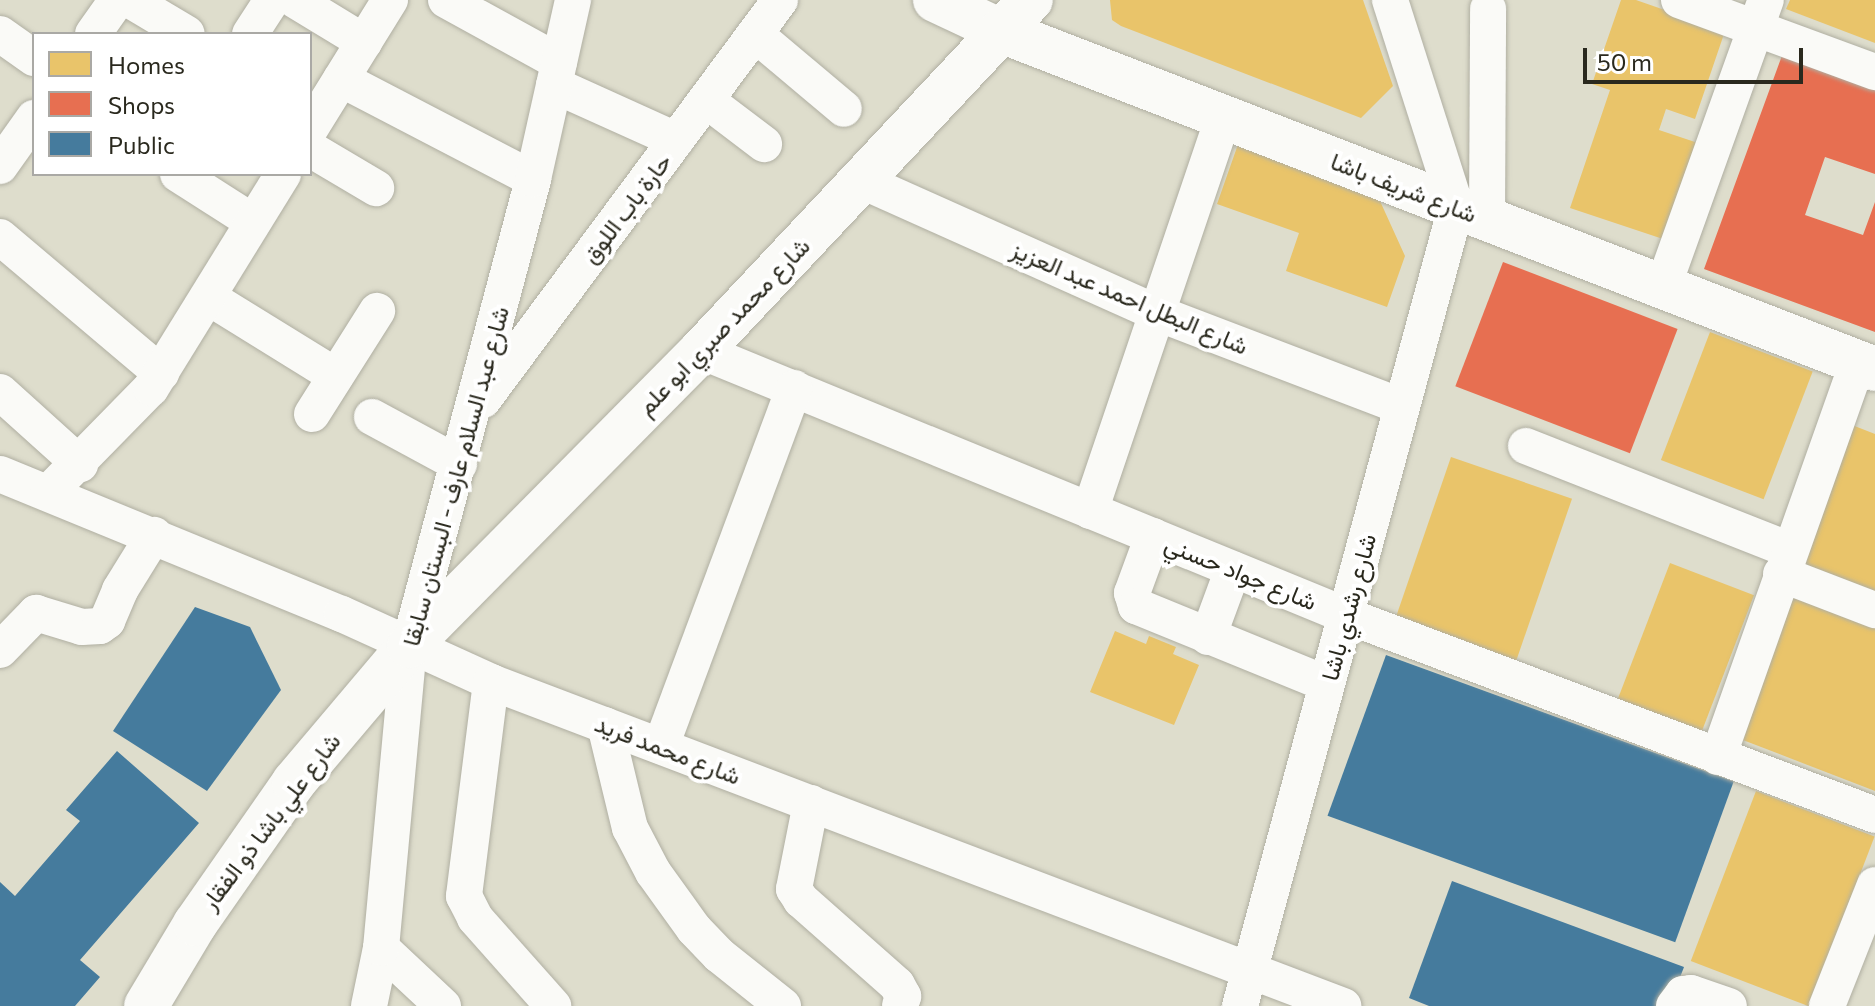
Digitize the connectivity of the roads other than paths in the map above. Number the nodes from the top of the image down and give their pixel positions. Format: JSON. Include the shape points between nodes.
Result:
{"nodes":[{"id":1,"x":117,"y":0,"type":"edge"},
{"id":2,"x":130,"y":0,"type":"edge"},
{"id":3,"x":272,"y":0,"type":"edge"},
{"id":4,"x":295,"y":0,"type":"edge"},
{"id":5,"x":390,"y":0,"type":"edge"},
{"id":6,"x":446,"y":0,"type":"edge"},
{"id":7,"x":573,"y":0,"type":"edge"},
{"id":8,"x":780,"y":0,"type":"edge"},
{"id":9,"x":935,"y":0,"type":"edge"},
{"id":10,"x":1031,"y":0,"type":"edge"},
{"id":11,"x":1390,"y":0,"type":"edge"},
{"id":12,"x":1679,"y":0,"type":"edge"},
{"id":13,"x":1488,"y":9,"type":"dead end"},
{"id":14,"x":1761,"y":14,"type":"edge"},
{"id":15,"x":1001,"y":31,"type":"junction"},
{"id":16,"x":94,"y":32,"type":"edge"},
{"id":17,"x":184,"y":32,"type":"edge"},
{"id":18,"x":251,"y":32,"type":"edge"},
{"id":19,"x":0,"y":34,"type":"edge"},
{"id":20,"x":755,"y":34,"type":"junction"},
{"id":21,"x":364,"y":42,"type":"junction"},
{"id":22,"x":32,"y":57,"type":"edge"},
{"id":23,"x":1875,"y":72,"type":"edge"},
{"id":24,"x":557,"y":74,"type":"junction"},
{"id":25,"x":341,"y":79,"type":"junction"},
{"id":26,"x":706,"y":100,"type":"junction"},
{"id":27,"x":844,"y":109,"type":"dead end"},
{"id":28,"x":1223,"y":117,"type":"junction"},
{"id":29,"x":32,"y":121,"type":"edge"},
{"id":30,"x":312,"y":126,"type":"edge"},
{"id":31,"x":676,"y":140,"type":"junction"},
{"id":32,"x":764,"y":144,"type":"dead end"},
{"id":33,"x":312,"y":150,"type":"edge"},
{"id":34,"x":0,"y":166,"type":"edge"},
{"id":35,"x":181,"y":176,"type":"edge"},
{"id":36,"x":282,"y":176,"type":"edge"},
{"id":37,"x":533,"y":179,"type":"junction"},
{"id":38,"x":862,"y":181,"type":"junction"},
{"id":39,"x":376,"y":188,"type":"dead end"},
{"id":40,"x":1472,"y":214,"type":"junction"},
{"id":41,"x":253,"y":222,"type":"junction"},
{"id":42,"x":0,"y":237,"type":"edge"},
{"id":43,"x":1663,"y":287,"type":"junction"},
{"id":44,"x":208,"y":297,"type":"junction"},
{"id":45,"x":377,"y":311,"type":"dead end"},
{"id":46,"x":1157,"y":313,"type":"junction"},
{"id":47,"x":701,"y":351,"type":"junction"},
{"id":48,"x":1866,"y":366,"type":"edge"},
{"id":49,"x":161,"y":373,"type":"junction"},
{"id":50,"x":336,"y":376,"type":"junction"},
{"id":51,"x":794,"y":388,"type":"junction"},
{"id":52,"x":0,"y":392,"type":"edge"},
{"id":53,"x":1401,"y":406,"type":"junction"},
{"id":54,"x":312,"y":414,"type":"dead end"},
{"id":55,"x":471,"y":416,"type":"junction"},
{"id":56,"x":372,"y":417,"type":"dead end"},
{"id":57,"x":1526,"y":446,"type":"dead end"},
{"id":58,"x":80,"y":464,"type":"junction"},
{"id":59,"x":459,"y":464,"type":"junction"},
{"id":60,"x":0,"y":474,"type":"edge"},
{"id":61,"x":48,"y":493,"type":"junction"},
{"id":62,"x":1090,"y":511,"type":"junction"},
{"id":63,"x":154,"y":535,"type":"junction"},
{"id":64,"x":1153,"y":536,"type":"junction"},
{"id":65,"x":1786,"y":562,"type":"junction"},
{"id":66,"x":1233,"y":569,"type":"junction"},
{"id":67,"x":1875,"y":610,"type":"edge"},
{"id":68,"x":1345,"y":615,"type":"junction"},
{"id":69,"x":1208,"y":637,"type":"junction"},
{"id":70,"x":409,"y":646,"type":"junction"},
{"id":71,"x":0,"y":650,"type":"edge"},
{"id":72,"x":491,"y":682,"type":"junction"},
{"id":73,"x":1327,"y":684,"type":"junction"},
{"id":74,"x":605,"y":725,"type":"junction"},
{"id":75,"x":661,"y":746,"type":"junction"},
{"id":76,"x":1718,"y":757,"type":"junction"},
{"id":77,"x":811,"y":803,"type":"junction"},
{"id":78,"x":1875,"y":815,"type":"edge"},
{"id":79,"x":1875,"y":885,"type":"edge"},
{"id":80,"x":381,"y":948,"type":"junction"},
{"id":81,"x":1250,"y":969,"type":"junction"},
{"id":82,"x":146,"y":1006,"type":"edge"},
{"id":83,"x":369,"y":1006,"type":"edge"},
{"id":84,"x":443,"y":1006,"type":"edge"},
{"id":85,"x":553,"y":1006,"type":"edge"},
{"id":86,"x":783,"y":1006,"type":"edge"},
{"id":87,"x":900,"y":1006,"type":"edge"},
{"id":88,"x":1240,"y":1006,"type":"edge"},
{"id":89,"x":1343,"y":1006,"type":"edge"},
{"id":90,"x":1674,"y":1006,"type":"edge"},
{"id":91,"x":1729,"y":1006,"type":"edge"},
{"id":92,"x":1827,"y":1006,"type":"edge"}],
"edges":[{"from":1,"to":16,"type":"street"},
{"from":2,"to":17,"type":"street"},
{"from":3,"to":18,"type":"street"},
{"from":4,"to":21,"type":"street"},
{"from":5,"to":21,"type":"street"},
{"from":6,"to":24,"type":"street"},
{"from":7,"to":24,"type":"street","name":"شارع عبد السلام عارف - البستان سابقا"},
{"from":8,"to":20,"type":"street","name":"حارة باب اللوق"},
{"from":9,"to":15,"type":"main road","name":"شارع شريف باشا"},
{"from":10,"to":15,"type":"main road","name":"شارع محمد صبري ابو علم"},
{"from":11,"to":40,"type":"street"},
{"from":12,"to":14,"type":"street"},
{"from":13,"to":40,"type":"street","name":"شارع رشدي باشا"},
{"from":14,"to":23,"type":"street"},
{"from":14,"to":43,"type":"street"},
{"from":15,"to":28,"type":"main road","name":"شارع شريف باشا"},
{"from":15,"to":38,"type":"main road","name":"شارع محمد صبري ابو علم"},
{"from":19,"to":22,"type":"street"},
{"from":20,"to":26,"type":"street","name":"حارة باب اللوق"},
{"from":20,"to":27,"type":"street"},
{"from":21,"to":25,"type":"street"},
{"from":24,"to":31,"type":"street"},
{"from":24,"to":37,"type":"street","name":"شارع عبد السلام عارف - البستان سابقا"},
{"from":25,"to":30,"type":"street"},
{"from":25,"to":37,"type":"street"},
{"from":26,"to":31,"type":"street","name":"حارة باب اللوق"},
{"from":26,"to":32,"type":"street"},
{"from":28,"to":40,"type":"main road","name":"شارع شريف باشا"},
{"from":28,"to":46,"type":"street"},
{"from":29,"to":34,"type":"street"},
{"from":31,"to":55,"type":"street","name":"حارة باب اللوق"},
{"from":33,"to":39,"type":"street"},
{"from":35,"to":41,"type":"street"},
{"from":36,"to":41,"type":"street"},
{"from":37,"to":55,"type":"street","name":"شارع عبد السلام عارف - البستان سابقا"},
{"from":38,"to":46,"type":"street","name":"شارع البطل احمد عبد العزيز"},
{"from":38,"to":47,"type":"main road","name":"شارع محمد صبري ابو علم"},
{"from":40,"to":43,"type":"main road","name":"شارع شريف باشا"},
{"from":40,"to":53,"type":"street","name":"شارع رشدي باشا"},
{"from":41,"to":44,"type":"street"},
{"from":42,"to":49,"type":"street"},
{"from":43,"to":48,"type":"main road","name":"شارع شريف باشا"},
{"from":44,"to":49,"type":"street"},
{"from":44,"to":50,"type":"street"},
{"from":45,"to":50,"type":"street"},
{"from":46,"to":53,"type":"street","name":"شارع البطل احمد عبد العزيز"},
{"from":46,"to":62,"type":"street"},
{"from":47,"to":51,"type":"street","name":"شارع جواد حسني"},
{"from":47,"to":70,"type":"main road","name":"شارع محمد صبري ابو علم"},
{"from":48,"to":65,"type":"street"},
{"from":49,"to":58,"type":"street","via":[[137,406]]},
{"from":50,"to":54,"type":"street"},
{"from":51,"to":62,"type":"street","name":"شارع جواد حسني"},
{"from":51,"to":75,"type":"street"},
{"from":52,"to":58,"type":"street"},
{"from":53,"to":68,"type":"street","name":"شارع رشدي باشا"},
{"from":55,"to":59,"type":"street","name":"شارع عبد السلام عارف - البستان سابقا"},
{"from":56,"to":59,"type":"street"},
{"from":57,"to":65,"type":"street"},
{"from":58,"to":61,"type":"street"},
{"from":59,"to":70,"type":"street","name":"شارع عبد السلام عارف - البستان سابقا"},
{"from":60,"to":61,"type":"street","name":"شارع محمد فريد"},
{"from":61,"to":63,"type":"street","name":"شارع محمد فريد"},
{"from":62,"to":64,"type":"street","name":"شارع جواد حسني"},
{"from":63,"to":70,"type":"street","name":"شارع محمد فريد"},
{"from":63,"to":71,"type":"street","via":[[120,590],[119,628],[91,628],[36,613]]},
{"from":64,"to":66,"type":"street","name":"شارع جواد حسني"},
{"from":64,"to":69,"type":"street","via":[[1132,600],[1142,611]]},
{"from":65,"to":67,"type":"street"},
{"from":65,"to":76,"type":"street"},
{"from":66,"to":68,"type":"street","name":"شارع جواد حسني"},
{"from":66,"to":69,"type":"street"},
{"from":68,"to":73,"type":"street","name":"شارع رشدي باشا"},
{"from":68,"to":76,"type":"street","name":"شارع جواد حسني"},
{"from":69,"to":73,"type":"street"},
{"from":70,"to":72,"type":"street","name":"شارع محمد فريد"},
{"from":70,"to":80,"type":"street","name":"شارع عبد السلام عارف - البستان سابقا"},
{"from":70,"to":82,"type":"main road","name":"شارع علي باشا ذو الفقار","via":[[294,782],[195,924]]},
{"from":72,"to":74,"type":"street","name":"شارع محمد فريد"},
{"from":72,"to":85,"type":"street","via":[[464,896],[475,918]]},
{"from":73,"to":81,"type":"street","name":"شارع رشدي باشا"},
{"from":74,"to":75,"type":"street","name":"شارع محمد فريد"},
{"from":74,"to":86,"type":"street","via":[[630,828],[653,872],[719,955]]},
{"from":75,"to":77,"type":"street","name":"شارع محمد فريد"},
{"from":76,"to":78,"type":"street","name":"شارع جواد حسني"},
{"from":77,"to":81,"type":"street","name":"شارع محمد فريد"},
{"from":77,"to":87,"type":"street","via":[[794,889],[897,985],[903,996]]},
{"from":79,"to":92,"type":"street"},
{"from":80,"to":83,"type":"street","name":"شارع عبد السلام عارف - البستان سابقا"},
{"from":80,"to":84,"type":"street"},
{"from":81,"to":88,"type":"street","name":"شارع رشدي باشا"},
{"from":81,"to":89,"type":"street","name":"شارع محمد فريد"},
{"from":90,"to":91,"type":"street","via":[[1683,994],[1691,993]]}]}
